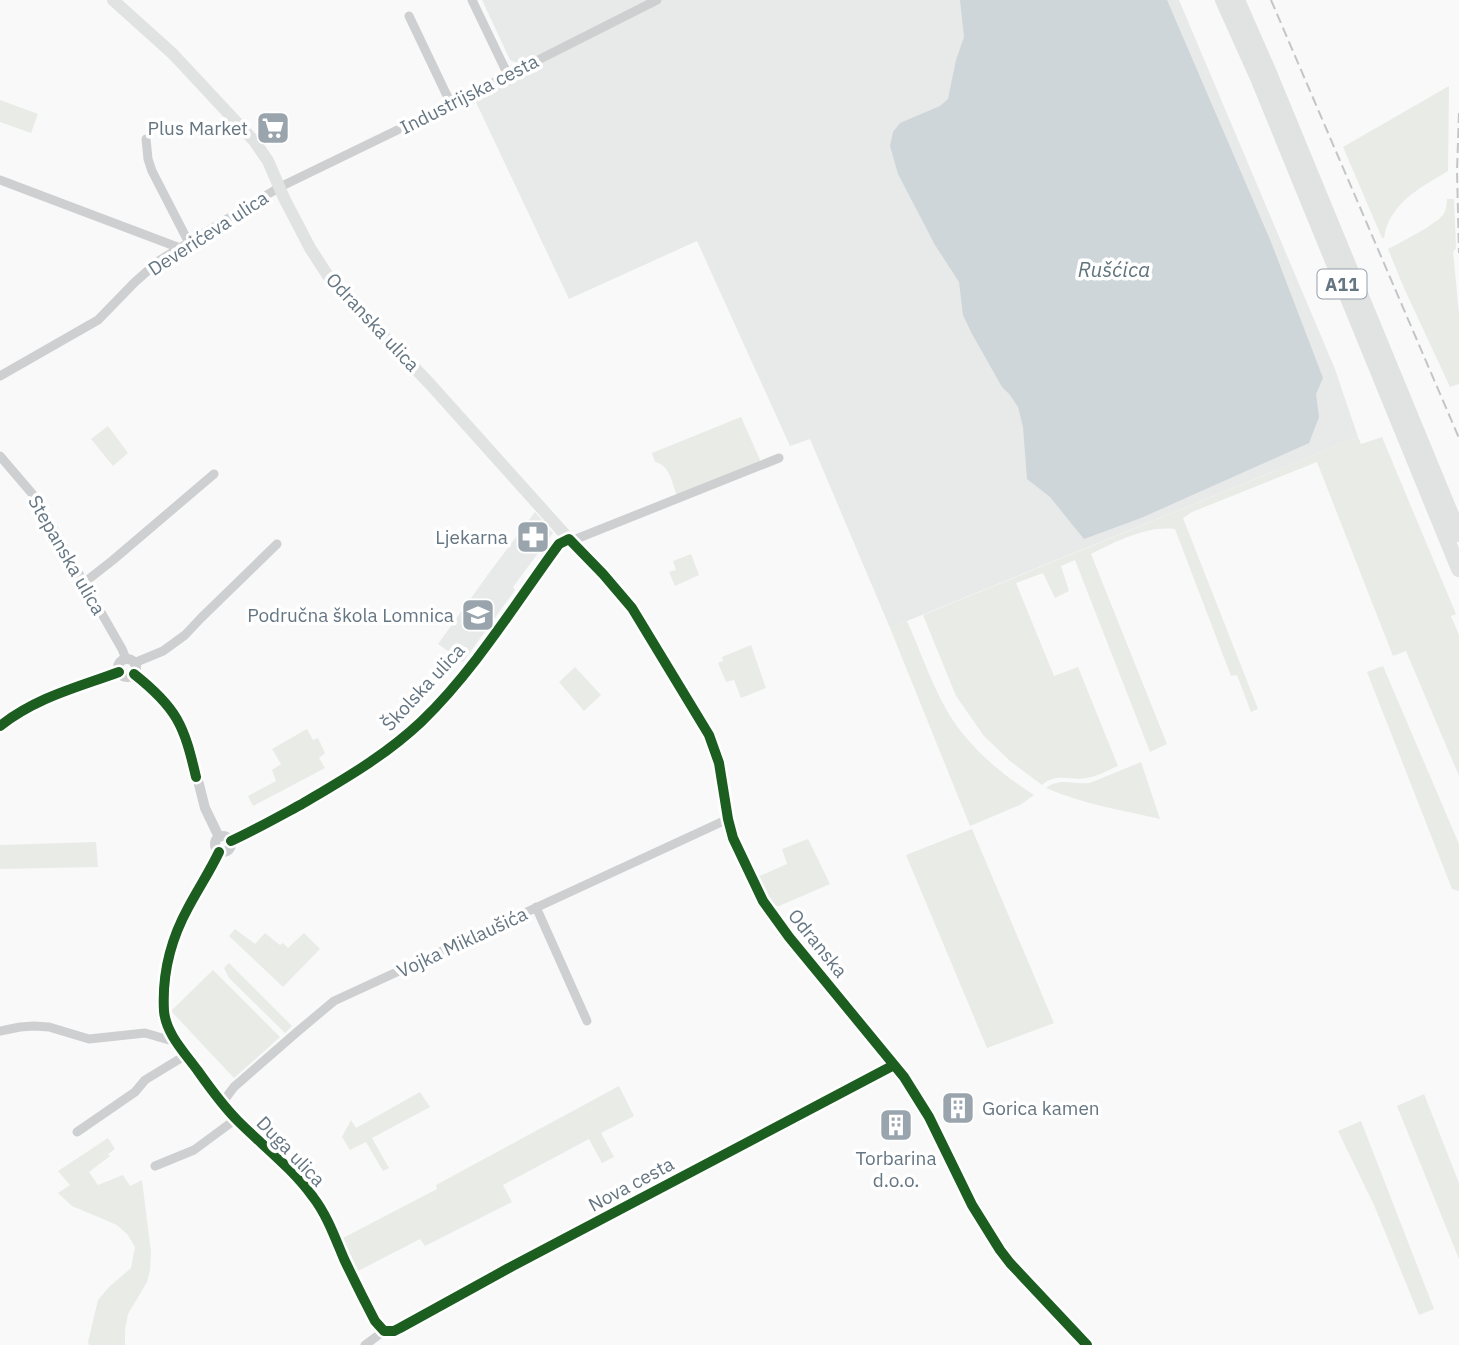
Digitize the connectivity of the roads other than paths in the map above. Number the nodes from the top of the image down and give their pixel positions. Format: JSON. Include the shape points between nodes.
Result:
{"nodes":[{"id":1,"x":113,"y":0,"type":"edge"},
{"id":2,"x":472,"y":0,"type":"edge"},
{"id":3,"x":657,"y":0,"type":"edge"},
{"id":4,"x":1223,"y":0,"type":"edge"},
{"id":5,"x":1237,"y":0,"type":"edge"},
{"id":6,"x":410,"y":16,"type":"dead end"},
{"id":7,"x":508,"y":75,"type":"junction"},
{"id":8,"x":451,"y":104,"type":"junction"},
{"id":9,"x":146,"y":139,"type":"dead end"},
{"id":10,"x":0,"y":180,"type":"edge"},
{"id":11,"x":280,"y":187,"type":"junction"},
{"id":12,"x":184,"y":245,"type":"junction"},
{"id":13,"x":0,"y":376,"type":"edge"},
{"id":14,"x":0,"y":456,"type":"edge"},
{"id":15,"x":779,"y":458,"type":"dead end"},
{"id":16,"x":214,"y":474,"type":"dead end"},
{"id":17,"x":1459,"y":534,"type":"edge"},
{"id":18,"x":570,"y":540,"type":"junction"},
{"id":19,"x":277,"y":544,"type":"dead end"},
{"id":20,"x":1459,"y":569,"type":"edge"},
{"id":21,"x":85,"y":582,"type":"junction"},
{"id":22,"x":131,"y":665,"type":"junction"},
{"id":23,"x":0,"y":726,"type":"edge"},
{"id":24,"x":728,"y":819,"type":"junction"},
{"id":25,"x":225,"y":839,"type":"junction"},
{"id":26,"x":219,"y":852,"type":"joint"},
{"id":27,"x":536,"y":907,"type":"junction"},
{"id":28,"x":587,"y":1021,"type":"dead end"},
{"id":29,"x":0,"y":1031,"type":"edge"},
{"id":30,"x":177,"y":1042,"type":"junction"},
{"id":31,"x":186,"y":1055,"type":"junction"},
{"id":32,"x":894,"y":1065,"type":"junction"},
{"id":33,"x":234,"y":1087,"type":"junction"},
{"id":34,"x":211,"y":1088,"type":"junction"},
{"id":35,"x":222,"y":1103,"type":"junction"},
{"id":36,"x":236,"y":1119,"type":"junction"},
{"id":37,"x":77,"y":1132,"type":"dead end"},
{"id":38,"x":155,"y":1166,"type":"dead end"},
{"id":39,"x":384,"y":1331,"type":"junction"},
{"id":40,"x":365,"y":1345,"type":"edge"},
{"id":41,"x":1087,"y":1345,"type":"edge"}],
"edges":[{"from":1,"to":11,"type":"main road","name":"Odranska ulica","via":[[173,54],[242,128],[265,155]]},
{"from":2,"to":7,"type":"street"},
{"from":3,"to":7,"type":"street","name":"Industrijska cesta"},
{"from":4,"to":20,"type":"highway","number":"A11"},
{"from":5,"to":17,"type":"highway","number":"A11"},
{"from":6,"to":8,"type":"street"},
{"from":7,"to":8,"type":"street","name":"Industrijska cesta"},
{"from":8,"to":11,"type":"street","name":"Industrijska cesta"},
{"from":9,"to":12,"type":"street","via":[[152,171]]},
{"from":10,"to":12,"type":"street"},
{"from":11,"to":12,"type":"street","name":"Deverićeva ulica"},
{"from":11,"to":18,"type":"main road","name":"Odranska ulica","via":[[310,248],[340,291]]},
{"from":12,"to":13,"type":"street","name":"Deverićeva ulica","via":[[148,270],[98,320]]},
{"from":14,"to":21,"type":"street","name":"Stepanska ulica","via":[[35,497]]},
{"from":15,"to":18,"type":"street"},
{"from":16,"to":21,"type":"street"},
{"from":18,"to":24,"type":"street","name":"Odranska","via":[[632,608],[706,729],[719,763]]},
{"from":18,"to":25,"type":"street","name":"Školska ulica","via":[[559,544],[457,682],[406,735],[356,773],[252,831]]},
{"from":19,"to":22,"type":"street","via":[[185,635]]},
{"from":21,"to":22,"type":"street","name":"Stepanska ulica"},
{"from":22,"to":23,"type":"street","via":[[127,677],[119,672],[49,696]]},
{"from":22,"to":25,"type":"street","via":[[177,718],[205,808]]},
{"from":24,"to":27,"type":"street","name":"Vojka Miklaušića"},
{"from":24,"to":32,"type":"street","name":"Odranska","via":[[739,853],[769,910]]},
{"from":25,"to":26,"type":"street","name":"Školska ulica","via":[[231,847]]},
{"from":26,"to":30,"type":"street","name":"Školska ulica","via":[[187,908],[171,949],[164,1007]]},
{"from":27,"to":28,"type":"street"},
{"from":27,"to":33,"type":"street","name":"Vojka Miklaušića","via":[[334,1001]]},
{"from":29,"to":30,"type":"street","via":[[34,1026],[89,1039],[145,1033]]},
{"from":30,"to":31,"type":"street","name":"Duga ulica"},
{"from":31,"to":34,"type":"street","name":"Duga ulica"},
{"from":31,"to":37,"type":"street"},
{"from":32,"to":39,"type":"street","name":"Nova cesta","via":[[400,1328]]},
{"from":32,"to":41,"type":"street","name":"Odranska","via":[[921,1103],[1000,1250]]},
{"from":33,"to":34,"type":"street"},
{"from":33,"to":35,"type":"street","name":"Vojka Miklaušića"},
{"from":34,"to":35,"type":"street","name":"Duga ulica"},
{"from":35,"to":36,"type":"street","name":"Duga ulica"},
{"from":36,"to":38,"type":"street","via":[[194,1150]]},
{"from":36,"to":39,"type":"street","name":"Duga ulica","via":[[315,1199],[374,1321]]},
{"from":39,"to":40,"type":"street","name":"Nova cesta"}]}
